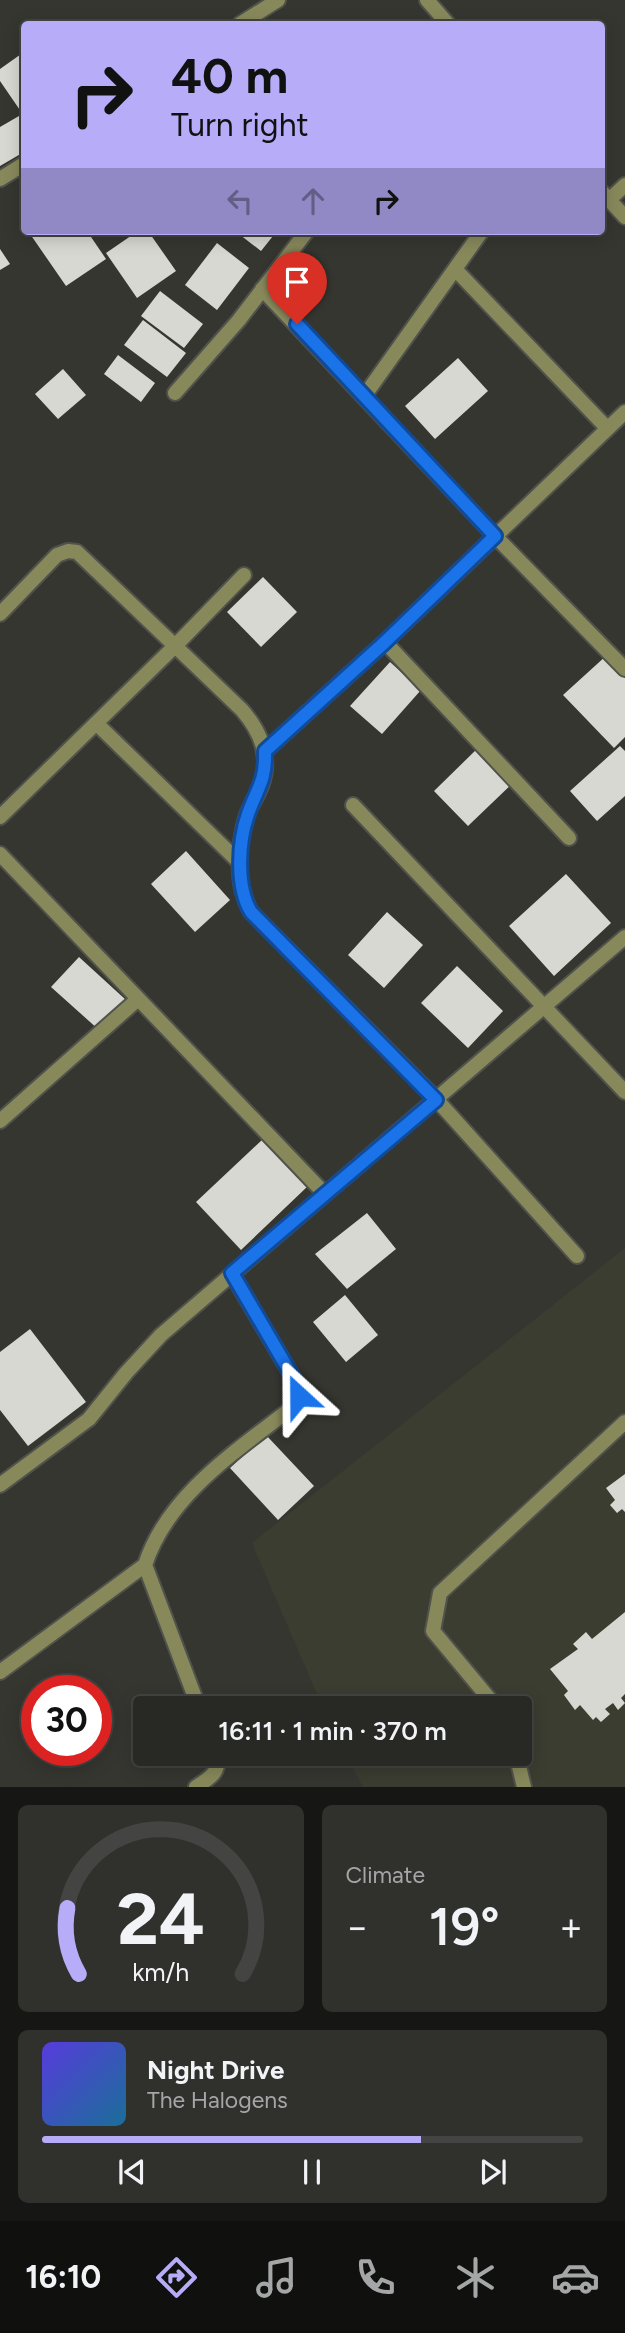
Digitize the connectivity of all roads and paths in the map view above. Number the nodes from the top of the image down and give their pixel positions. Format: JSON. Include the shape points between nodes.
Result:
{"nodes":[{"id":1,"x":278,"y":0,"type":"edge"},
{"id":2,"x":427,"y":0,"type":"edge"},
{"id":3,"x":245,"y":21,"type":"edge"},
{"id":4,"x":445,"y":21,"type":"edge"},
{"id":5,"x":21,"y":166,"type":"edge"},
{"id":6,"x":0,"y":179,"type":"edge"},
{"id":7,"x":625,"y":184,"type":"edge"},
{"id":8,"x":605,"y":196,"type":"edge"},
{"id":9,"x":625,"y":217,"type":"edge"},
{"id":10,"x":303,"y":235,"type":"edge"},
{"id":11,"x":479,"y":235,"type":"edge"},
{"id":12,"x":455,"y":270,"type":"junction"},
{"id":13,"x":262,"y":289,"type":"junction"},
{"id":14,"x":175,"y":393,"type":"dead end"},
{"id":15,"x":365,"y":395,"type":"junction"},
{"id":16,"x":619,"y":421,"type":"edge"},
{"id":17,"x":495,"y":536,"type":"junction"},
{"id":18,"x":244,"y":575,"type":"dead end"},
{"id":19,"x":0,"y":614,"type":"edge"},
{"id":20,"x":385,"y":642,"type":"junction"},
{"id":21,"x":175,"y":646,"type":"junction"},
{"id":22,"x":625,"y":669,"type":"edge"},
{"id":23,"x":96,"y":723,"type":"junction"},
{"id":24,"x":265,"y":751,"type":"junction"},
{"id":25,"x":353,"y":805,"type":"dead end"},
{"id":26,"x":0,"y":817,"type":"edge"},
{"id":27,"x":569,"y":838,"type":"dead end"},
{"id":28,"x":0,"y":854,"type":"edge"},
{"id":29,"x":240,"y":863,"type":"junction"},
{"id":30,"x":625,"y":937,"type":"edge"},
{"id":31,"x":138,"y":999,"type":"junction"},
{"id":32,"x":543,"y":1007,"type":"junction"},
{"id":33,"x":625,"y":1091,"type":"edge"},
{"id":34,"x":436,"y":1100,"type":"junction"},
{"id":35,"x":0,"y":1121,"type":"edge"},
{"id":36,"x":325,"y":1194,"type":"junction"},
{"id":37,"x":577,"y":1256,"type":"dead end"},
{"id":38,"x":232,"y":1273,"type":"junction"},
{"id":39,"x":625,"y":1422,"type":"edge"},
{"id":40,"x":0,"y":1485,"type":"edge"},
{"id":41,"x":145,"y":1565,"type":"junction"},
{"id":42,"x":0,"y":1672,"type":"edge"},
{"id":43,"x":194,"y":1696,"type":"edge"},
{"id":44,"x":487,"y":1696,"type":"edge"},
{"id":45,"x":218,"y":1766,"type":"edge"},
{"id":46,"x":519,"y":1766,"type":"edge"},
{"id":47,"x":196,"y":1787,"type":"edge"},
{"id":48,"x":524,"y":1787,"type":"edge"}],
"edges":[{"from":1,"to":3,"type":"street"},
{"from":2,"to":4,"type":"street"},
{"from":5,"to":6,"type":"street"},
{"from":7,"to":8,"type":"street"},
{"from":8,"to":9,"type":"street"},
{"from":10,"to":13,"type":"street"},
{"from":11,"to":12,"type":"street"},
{"from":12,"to":15,"type":"street"},
{"from":12,"to":16,"type":"street"},
{"from":13,"to":14,"type":"street"},
{"from":13,"to":15,"type":"street"},
{"from":15,"to":17,"type":"street"},
{"from":16,"to":17,"type":"street"},
{"from":17,"to":20,"type":"street"},
{"from":17,"to":22,"type":"street"},
{"from":18,"to":21,"type":"street"},
{"from":19,"to":21,"type":"street","via":[[57,555],[77,552]]},
{"from":20,"to":24,"type":"street"},
{"from":20,"to":27,"type":"street"},
{"from":21,"to":23,"type":"street"},
{"from":21,"to":24,"type":"street","via":[[242,710]]},
{"from":23,"to":26,"type":"street"},
{"from":23,"to":29,"type":"street"},
{"from":24,"to":29,"type":"street","via":[[262,783],[248,815]]},
{"from":25,"to":32,"type":"street"},
{"from":28,"to":31,"type":"street"},
{"from":29,"to":34,"type":"street","via":[[243,894],[251,912]]},
{"from":30,"to":32,"type":"street"},
{"from":31,"to":35,"type":"street"},
{"from":31,"to":36,"type":"street"},
{"from":32,"to":33,"type":"street"},
{"from":32,"to":34,"type":"street"},
{"from":34,"to":36,"type":"street"},
{"from":34,"to":37,"type":"street"},
{"from":36,"to":38,"type":"street"},
{"from":38,"to":40,"type":"street","via":[[161,1335],[89,1419]]},
{"from":38,"to":41,"type":"street","via":[[298,1386],[299,1396],[293,1406],[186,1496],[149,1551]]},
{"from":39,"to":44,"type":"street","via":[[440,1593],[433,1631]]},
{"from":41,"to":42,"type":"street"},
{"from":41,"to":43,"type":"street"},
{"from":45,"to":47,"type":"street"},
{"from":46,"to":48,"type":"street"}]}
